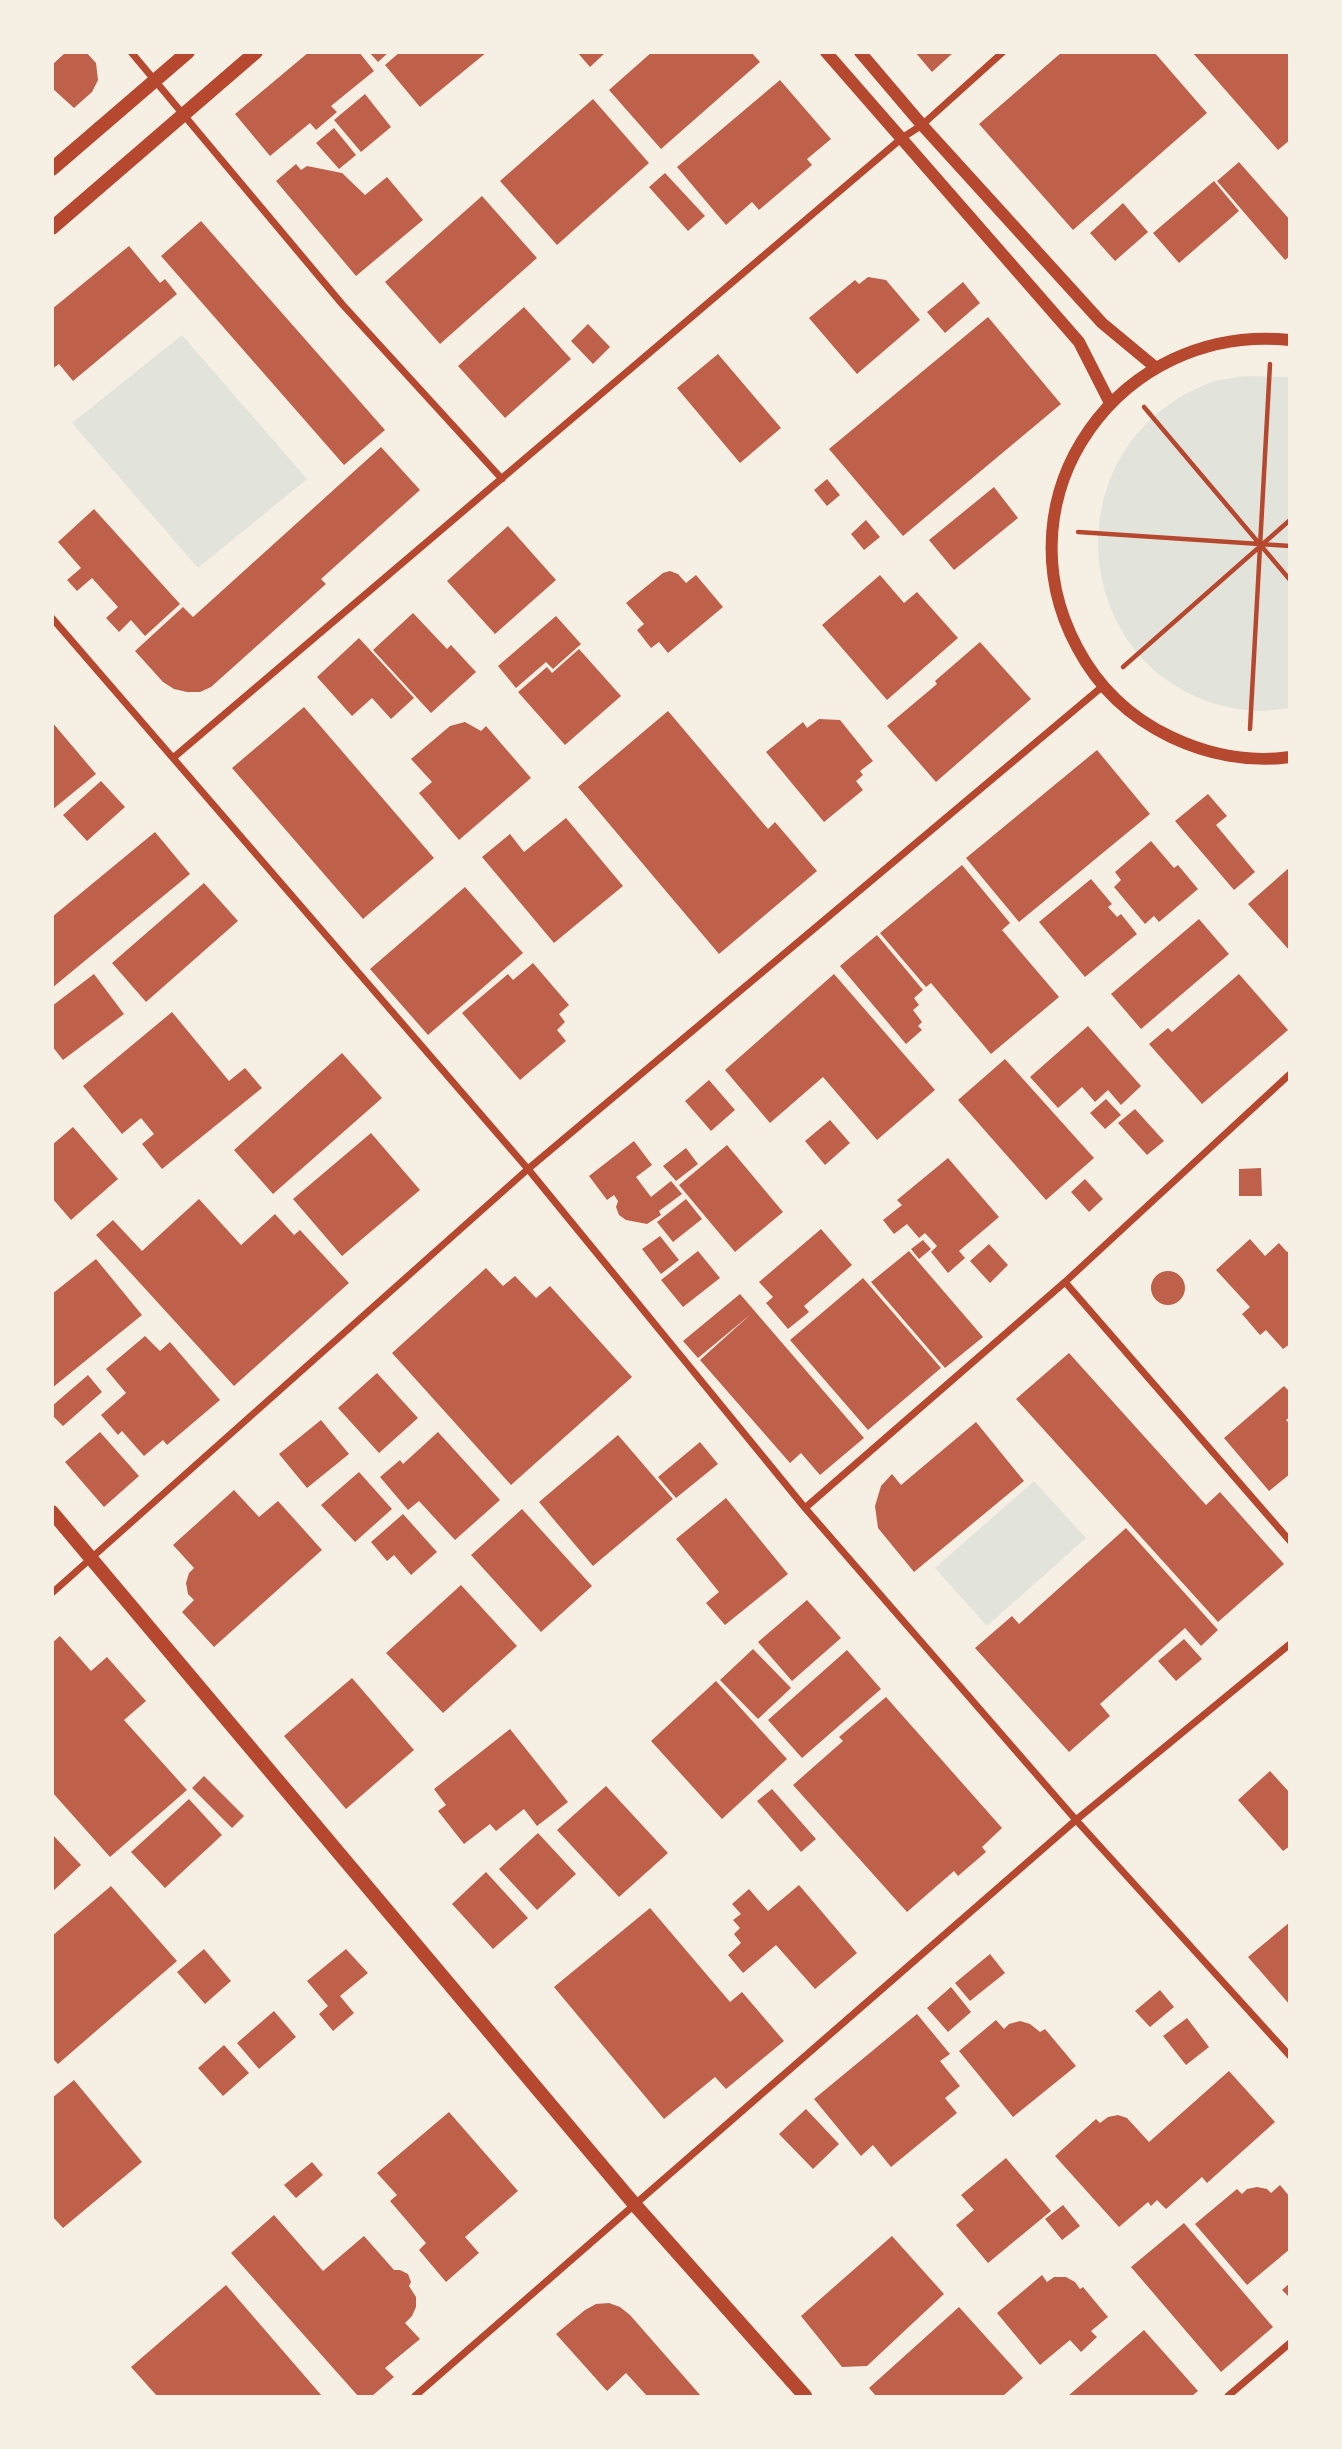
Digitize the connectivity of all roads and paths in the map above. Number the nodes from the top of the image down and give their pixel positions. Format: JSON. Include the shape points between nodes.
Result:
{"nodes":[{"id":1,"x":131,"y":52,"type":"edge"},
{"id":2,"x":188,"y":52,"type":"edge"},
{"id":3,"x":256,"y":52,"type":"edge"},
{"id":4,"x":826,"y":52,"type":"edge"},
{"id":5,"x":860,"y":52,"type":"edge"},
{"id":6,"x":1003,"y":52,"type":"edge"},
{"id":7,"x":155,"y":80,"type":"junction"},
{"id":8,"x":186,"y":115,"type":"junction"},
{"id":9,"x":922,"y":125,"type":"junction"},
{"id":10,"x":902,"y":138,"type":"junction"},
{"id":11,"x":52,"y":169,"type":"edge"},
{"id":12,"x":52,"y":228,"type":"edge"},
{"id":13,"x":1290,"y":340,"type":"edge"},
{"id":14,"x":1270,"y":360,"type":"dead end"},
{"id":15,"x":1155,"y":367,"type":"junction"},
{"id":16,"x":1110,"y":403,"type":"junction"},
{"id":17,"x":1141,"y":404,"type":"dead end"},
{"id":18,"x":502,"y":479,"type":"junction"},
{"id":19,"x":1290,"y":520,"type":"edge"},
{"id":20,"x":1077,"y":532,"type":"dead end"},
{"id":21,"x":1260,"y":545,"type":"junction"},
{"id":22,"x":1290,"y":546,"type":"edge"},
{"id":23,"x":1290,"y":580,"type":"edge"},
{"id":24,"x":52,"y":618,"type":"edge"},
{"id":25,"x":1123,"y":667,"type":"dead end"},
{"id":26,"x":1103,"y":686,"type":"junction"},
{"id":27,"x":1250,"y":729,"type":"dead end"},
{"id":28,"x":1290,"y":757,"type":"edge"},
{"id":29,"x":173,"y":758,"type":"junction"},
{"id":30,"x":1290,"y":1074,"type":"edge"},
{"id":31,"x":527,"y":1170,"type":"junction"},
{"id":32,"x":1065,"y":1282,"type":"junction"},
{"id":33,"x":805,"y":1508,"type":"junction"},
{"id":34,"x":52,"y":1512,"type":"edge"},
{"id":35,"x":1290,"y":1541,"type":"edge"},
{"id":36,"x":91,"y":1559,"type":"junction"},
{"id":37,"x":52,"y":1592,"type":"edge"},
{"id":38,"x":1290,"y":1644,"type":"edge"},
{"id":39,"x":1076,"y":1820,"type":"junction"},
{"id":40,"x":1290,"y":2056,"type":"edge"},
{"id":41,"x":635,"y":2206,"type":"junction"},
{"id":42,"x":1290,"y":2343,"type":"edge"},
{"id":43,"x":415,"y":2396,"type":"edge"},
{"id":44,"x":805,"y":2396,"type":"edge"},
{"id":45,"x":1228,"y":2396,"type":"edge"}],
"edges":[{"from":1,"to":7,"type":"street"},
{"from":2,"to":7,"type":"main road"},
{"from":3,"to":8,"type":"main road"},
{"from":4,"to":10,"type":"street"},
{"from":5,"to":9,"type":"street"},
{"from":6,"to":9,"type":"street"},
{"from":7,"to":8,"type":"street"},
{"from":7,"to":11,"type":"main road"},
{"from":8,"to":12,"type":"main road"},
{"from":8,"to":18,"type":"street","via":[[342,304]]},
{"from":9,"to":10,"type":"street"},
{"from":9,"to":15,"type":"street","via":[[1102,323]]},
{"from":10,"to":16,"type":"street","via":[[1079,342]]},
{"from":10,"to":18,"type":"street"},
{"from":13,"to":15,"type":"street","via":[[1219,343]]},
{"from":14,"to":21,"type":"path"},
{"from":15,"to":16,"type":"street"},
{"from":16,"to":26,"type":"street","via":[[1077,449],[1064,478],[1052,540],[1053,571],[1069,633]]},
{"from":17,"to":21,"type":"path"},
{"from":18,"to":29,"type":"street"},
{"from":19,"to":21,"type":"path"},
{"from":20,"to":21,"type":"path"},
{"from":21,"to":22,"type":"path"},
{"from":21,"to":23,"type":"path"},
{"from":21,"to":25,"type":"path"},
{"from":21,"to":27,"type":"path"},
{"from":24,"to":29,"type":"street"},
{"from":26,"to":28,"type":"street","via":[[1140,720],[1184,743],[1232,757]]},
{"from":26,"to":31,"type":"street"},
{"from":29,"to":31,"type":"street"},
{"from":30,"to":32,"type":"street"},
{"from":31,"to":33,"type":"street"},
{"from":31,"to":36,"type":"street"},
{"from":32,"to":33,"type":"street"},
{"from":32,"to":35,"type":"street"},
{"from":33,"to":39,"type":"street"},
{"from":34,"to":36,"type":"main road"},
{"from":36,"to":37,"type":"street"},
{"from":36,"to":41,"type":"main road"},
{"from":38,"to":39,"type":"street"},
{"from":39,"to":40,"type":"street"},
{"from":39,"to":41,"type":"street"},
{"from":41,"to":43,"type":"street"},
{"from":41,"to":44,"type":"main road"},
{"from":42,"to":45,"type":"street"}]}
